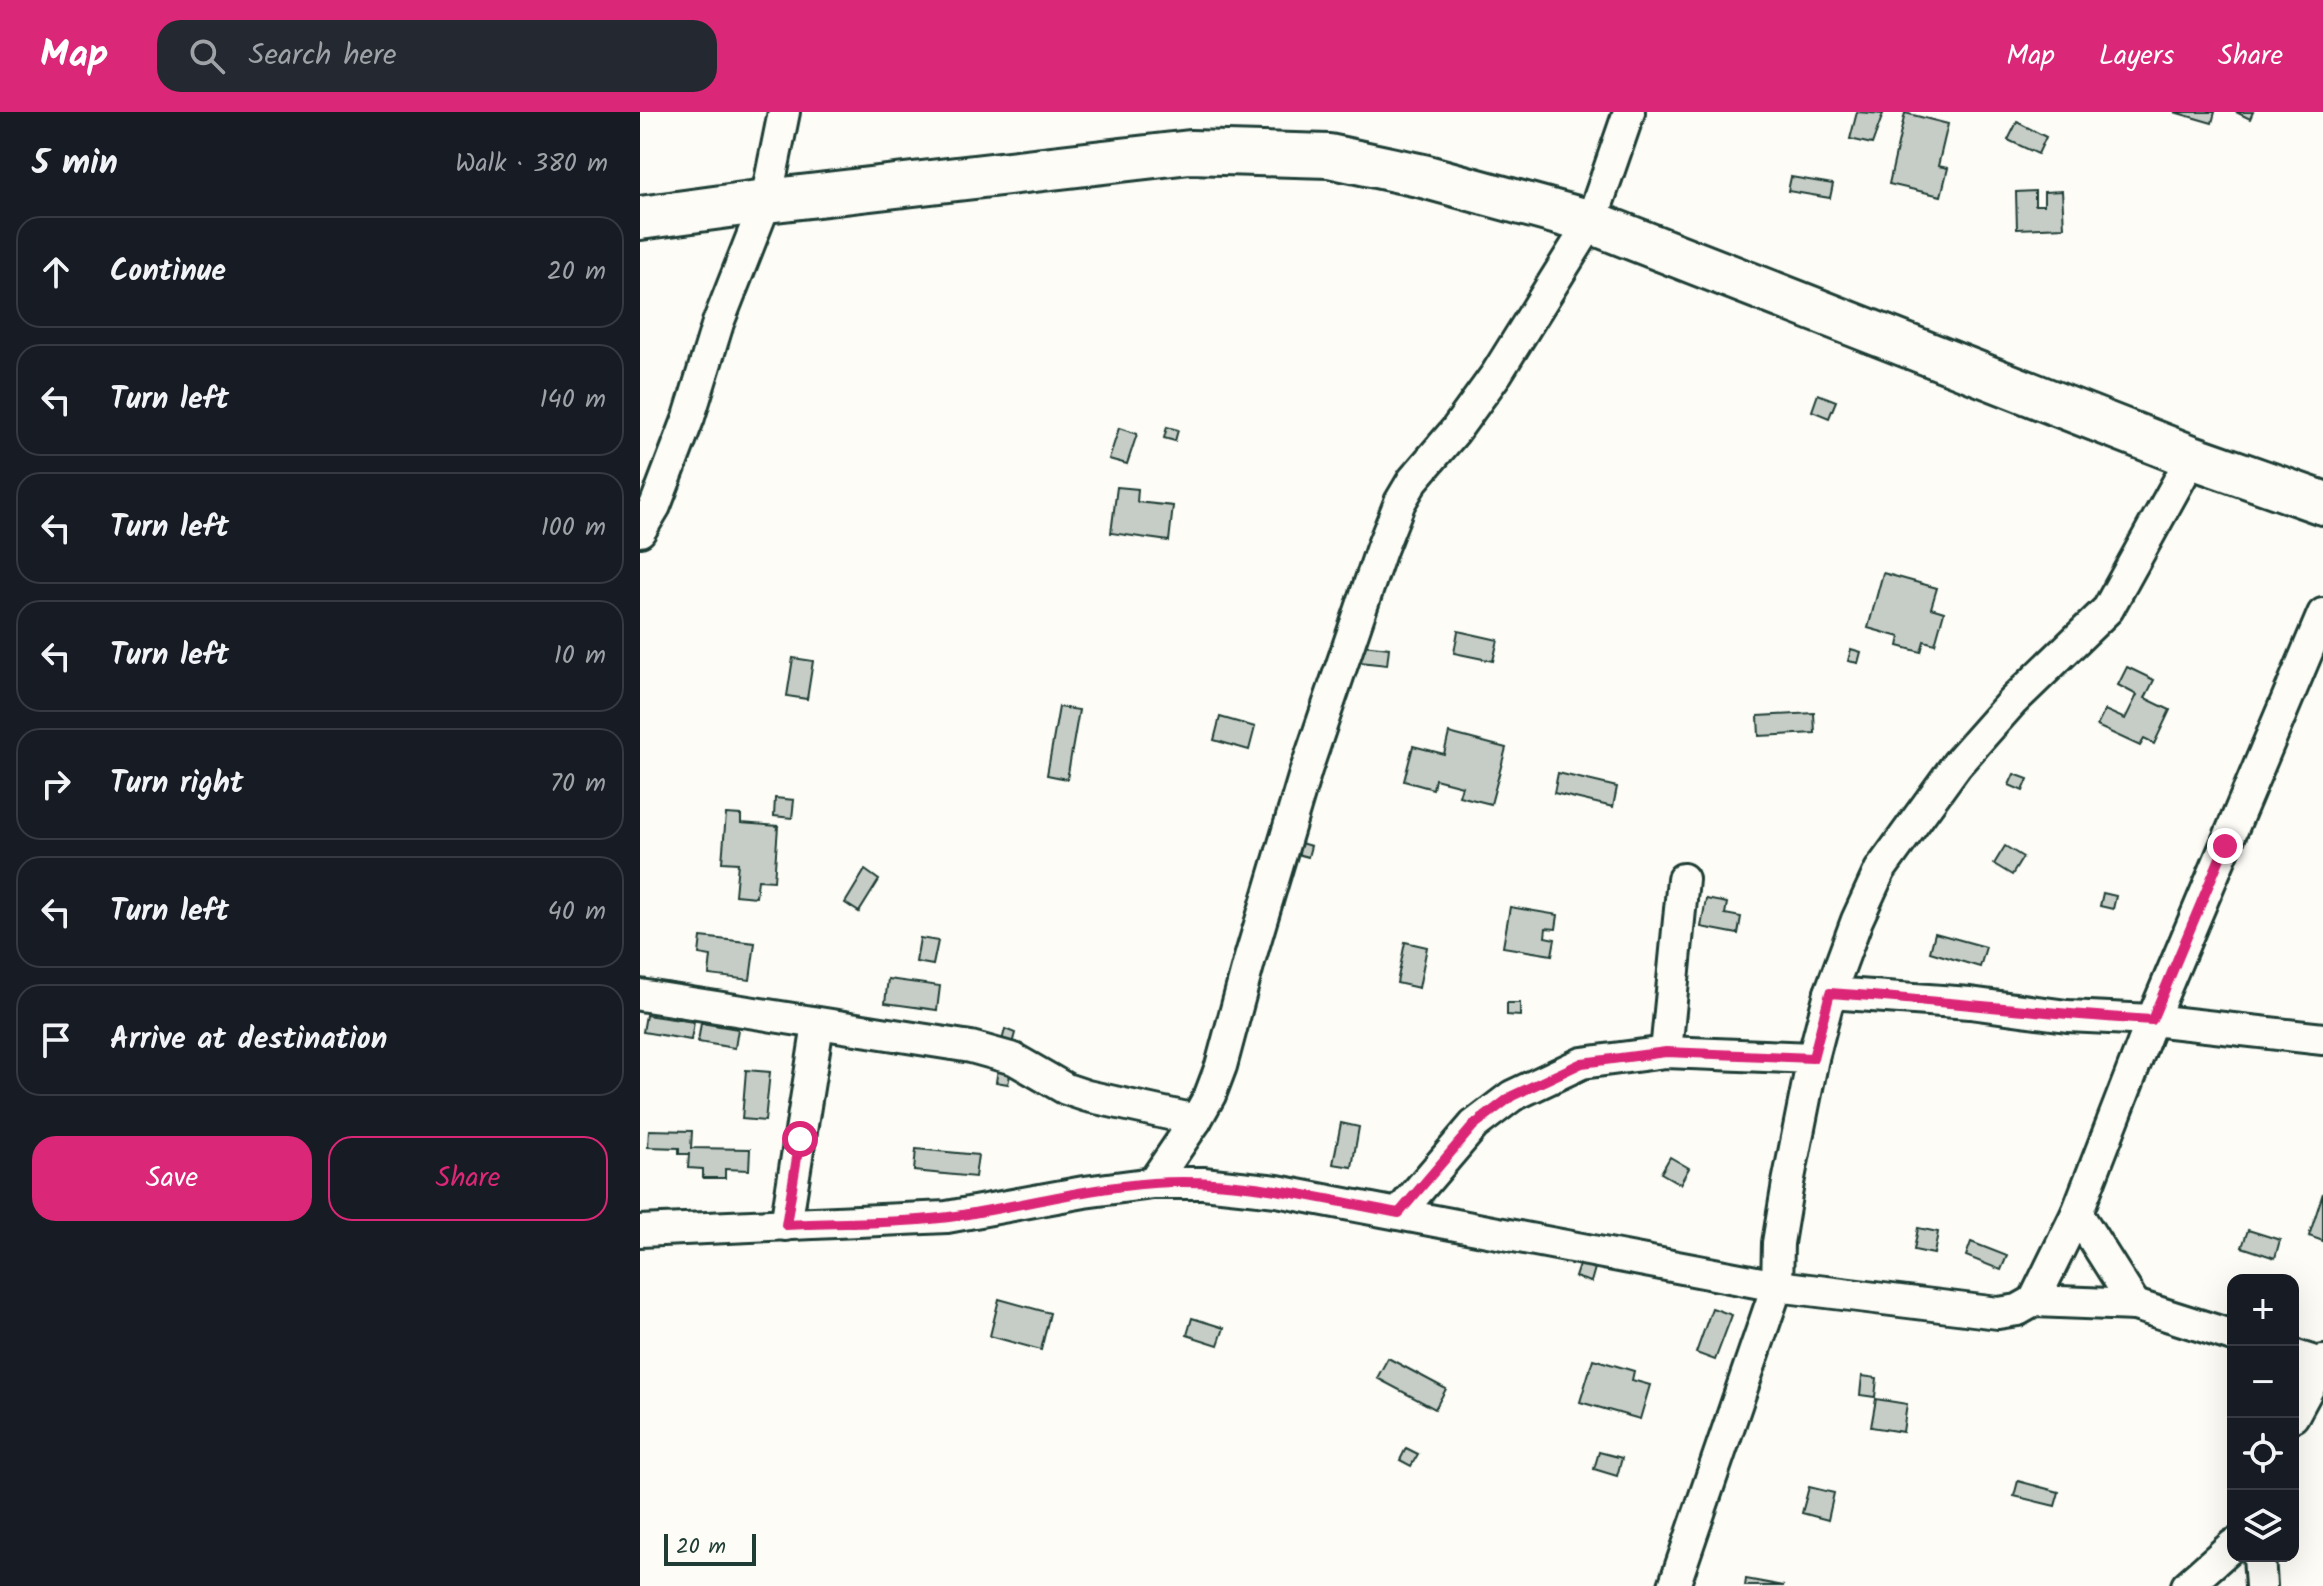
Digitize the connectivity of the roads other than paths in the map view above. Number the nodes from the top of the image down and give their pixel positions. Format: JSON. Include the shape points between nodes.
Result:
{"nodes":[{"id":1,"x":784,"y":112,"type":"edge"},
{"id":2,"x":1629,"y":112,"type":"edge"},
{"id":3,"x":766,"y":201,"type":"junction"},
{"id":4,"x":640,"y":218,"type":"edge"},
{"id":5,"x":1591,"y":222,"type":"junction"},
{"id":6,"x":2192,"y":457,"type":"junction"},
{"id":7,"x":2323,"y":503,"type":"edge"},
{"id":8,"x":640,"y":531,"type":"edge"},
{"id":9,"x":2323,"y":614,"type":"edge"},
{"id":10,"x":1683,"y":879,"type":"dead end"},
{"id":11,"x":1830,"y":993,"type":"junction"},
{"id":12,"x":640,"y":995,"type":"edge"},
{"id":13,"x":2152,"y":1020,"type":"junction"},
{"id":14,"x":818,"y":1025,"type":"junction"},
{"id":15,"x":2323,"y":1039,"type":"edge"},
{"id":16,"x":1666,"y":1052,"type":"junction"},
{"id":17,"x":1813,"y":1058,"type":"junction"},
{"id":18,"x":1196,"y":1120,"type":"junction"},
{"id":19,"x":1153,"y":1183,"type":"junction"},
{"id":20,"x":1399,"y":1213,"type":"junction"},
{"id":21,"x":2077,"y":1213,"type":"junction"},
{"id":22,"x":786,"y":1225,"type":"junction"},
{"id":23,"x":640,"y":1231,"type":"edge"},
{"id":24,"x":1777,"y":1286,"type":"junction"},
{"id":25,"x":2034,"y":1301,"type":"junction"},
{"id":26,"x":2135,"y":1305,"type":"junction"},
{"id":27,"x":2227,"y":1334,"type":"edge"},
{"id":28,"x":2312,"y":1360,"type":"edge"},
{"id":29,"x":2299,"y":1398,"type":"edge"},
{"id":30,"x":2227,"y":1550,"type":"edge"},
{"id":31,"x":2259,"y":1562,"type":"edge"},
{"id":32,"x":1674,"y":1586,"type":"edge"},
{"id":33,"x":2187,"y":1586,"type":"edge"},
{"id":34,"x":2261,"y":1586,"type":"edge"}],
"edges":[{"from":1,"to":3,"type":"street"},
{"from":2,"to":5,"type":"street"},
{"from":3,"to":4,"type":"street"},
{"from":3,"to":5,"type":"street","via":[[1190,152],[1329,156]]},
{"from":3,"to":8,"type":"street","via":[[718,323],[689,417]]},
{"from":5,"to":6,"type":"street"},
{"from":5,"to":18,"type":"street","via":[[1497,373],[1400,502],[1306,770],[1221,1066]]},
{"from":6,"to":7,"type":"street"},
{"from":6,"to":11,"type":"street","via":[[2108,609],[1957,764],[1880,870]]},
{"from":9,"to":13,"type":"street"},
{"from":10,"to":16,"type":"street"},
{"from":11,"to":13,"type":"street"},
{"from":11,"to":17,"type":"street"},
{"from":12,"to":14,"type":"street"},
{"from":13,"to":15,"type":"street"},
{"from":13,"to":21,"type":"street"},
{"from":14,"to":18,"type":"street","via":[[971,1047],[1014,1059],[1087,1096]]},
{"from":14,"to":22,"type":"street"},
{"from":16,"to":17,"type":"street"},
{"from":16,"to":20,"type":"street","via":[[1582,1063],[1512,1096],[1474,1125]]},
{"from":17,"to":24,"type":"street","via":[[1778,1243]]},
{"from":18,"to":19,"type":"street"},
{"from":19,"to":20,"type":"street","via":[[1277,1191]]},
{"from":19,"to":22,"type":"street","via":[[947,1217]]},
{"from":20,"to":24,"type":"street"},
{"from":21,"to":25,"type":"street"},
{"from":21,"to":26,"type":"street"},
{"from":22,"to":23,"type":"street"},
{"from":24,"to":25,"type":"street","via":[[1998,1313]]},
{"from":24,"to":32,"type":"street"},
{"from":25,"to":26,"type":"street"},
{"from":26,"to":27,"type":"street"},
{"from":28,"to":29,"type":"street"},
{"from":30,"to":33,"type":"street"},
{"from":31,"to":34,"type":"street"}]}
